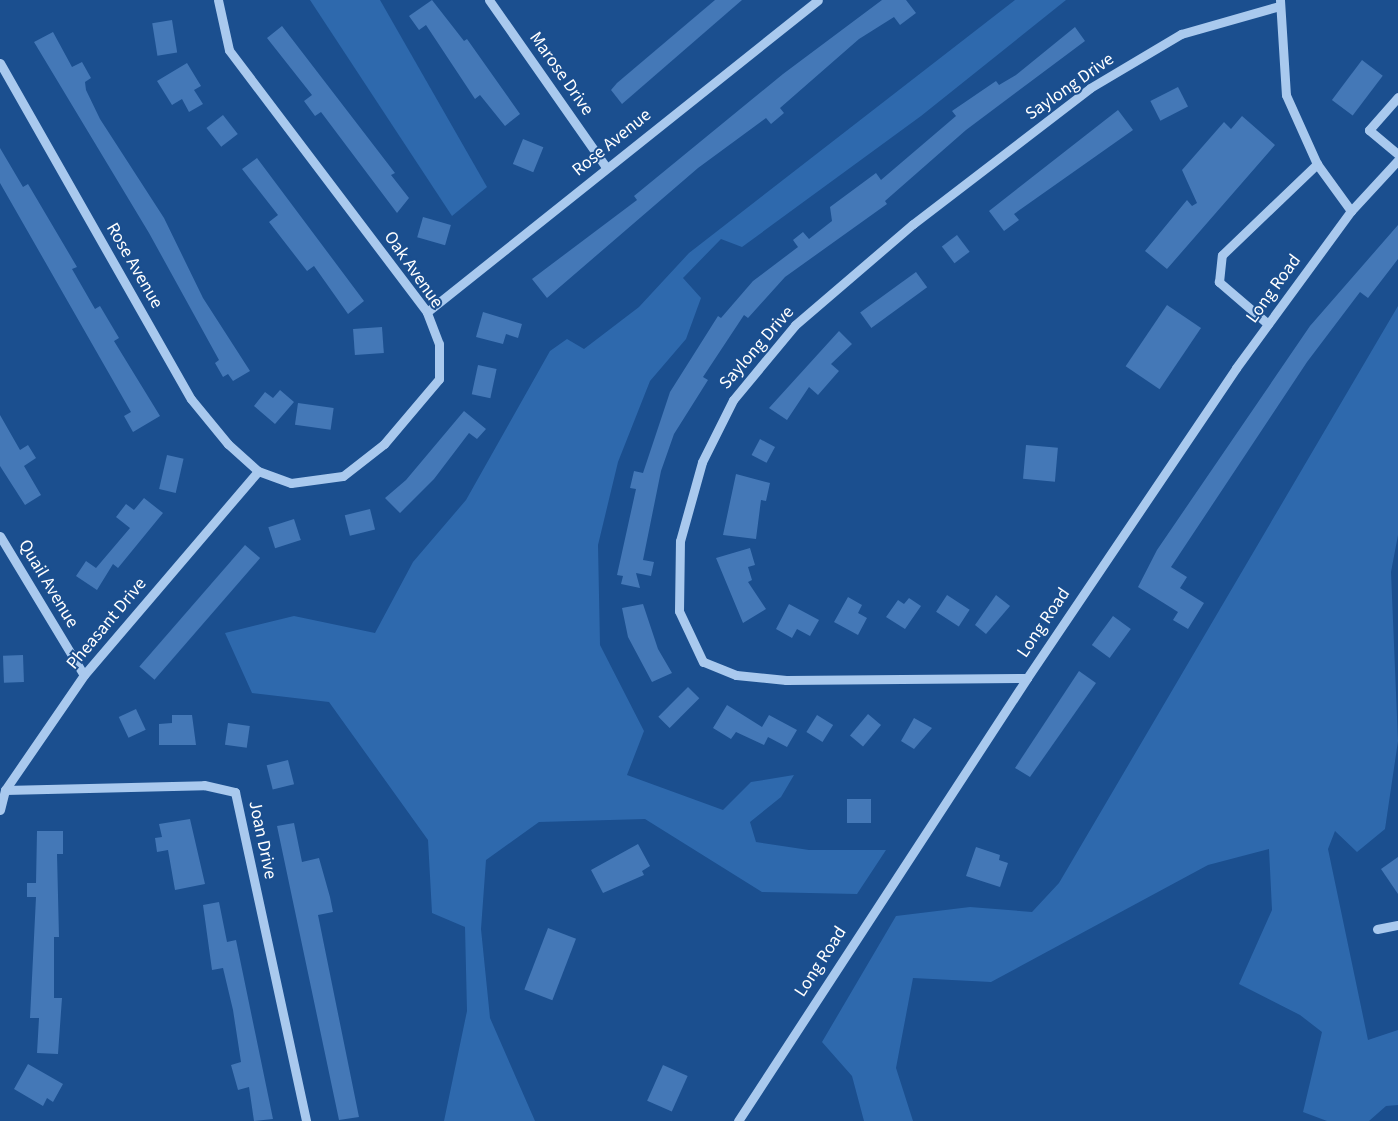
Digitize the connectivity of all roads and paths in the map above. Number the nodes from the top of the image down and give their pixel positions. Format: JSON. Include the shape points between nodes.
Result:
{"nodes":[{"id":1,"x":218,"y":0,"type":"edge"},
{"id":2,"x":489,"y":0,"type":"edge"},
{"id":3,"x":818,"y":0,"type":"edge"},
{"id":4,"x":1280,"y":3,"type":"edge"},
{"id":5,"x":0,"y":63,"type":"edge"},
{"id":6,"x":1398,"y":97,"type":"edge"},
{"id":7,"x":1398,"y":154,"type":"edge"},
{"id":8,"x":1398,"y":160,"type":"edge"},
{"id":9,"x":1317,"y":164,"type":"junction"},
{"id":10,"x":606,"y":167,"type":"junction"},
{"id":11,"x":1351,"y":211,"type":"junction"},
{"id":12,"x":427,"y":312,"type":"junction"},
{"id":13,"x":1268,"y":324,"type":"junction"},
{"id":14,"x":258,"y":471,"type":"junction"},
{"id":15,"x":0,"y":536,"type":"edge"},
{"id":16,"x":84,"y":675,"type":"junction"},
{"id":17,"x":1027,"y":678,"type":"junction"},
{"id":18,"x":5,"y":790,"type":"junction"},
{"id":19,"x":0,"y":810,"type":"edge"},
{"id":20,"x":1398,"y":925,"type":"edge"},
{"id":21,"x":1378,"y":928,"type":"dead end"},
{"id":22,"x":306,"y":1121,"type":"edge"},
{"id":23,"x":738,"y":1121,"type":"edge"}],
"edges":[{"from":1,"to":12,"type":"street","name":"Oak Avenue","via":[[230,50]]},
{"from":2,"to":10,"type":"street","name":"Marose Drive"},
{"from":3,"to":10,"type":"street","name":"Rose Avenue"},
{"from":4,"to":9,"type":"street","via":[[1286,95]]},
{"from":4,"to":17,"type":"street","name":"Saylong Drive","via":[[1181,34],[1090,88],[913,224],[795,325],[733,400],[702,462],[680,541],[679,611],[703,662],[736,674],[786,680]]},
{"from":5,"to":14,"type":"street","name":"Rose Avenue","via":[[191,399],[228,444]]},
{"from":6,"to":7,"type":"street","via":[[1370,130]]},
{"from":8,"to":11,"type":"street","name":"Long Road"},
{"from":9,"to":11,"type":"street"},
{"from":9,"to":13,"type":"street","via":[[1222,255],[1219,282]]},
{"from":10,"to":12,"type":"street","name":"Rose Avenue"},
{"from":11,"to":13,"type":"street","name":"Long Road"},
{"from":12,"to":14,"type":"street","name":"Oak Avenue","via":[[439,344],[439,379],[384,444],[343,476],[291,483]]},
{"from":13,"to":17,"type":"street","name":"Long Road"},
{"from":14,"to":16,"type":"street","name":"Pheasant Drive"},
{"from":15,"to":16,"type":"street","name":"Quail Avenue"},
{"from":16,"to":18,"type":"street","name":"Pheasant Drive"},
{"from":17,"to":23,"type":"street","name":"Long Road"},
{"from":18,"to":19,"type":"street","name":"Pheasant Drive"},
{"from":18,"to":22,"type":"street","name":"Joan Drive","via":[[204,785],[235,792]]},
{"from":20,"to":21,"type":"street"}]}
